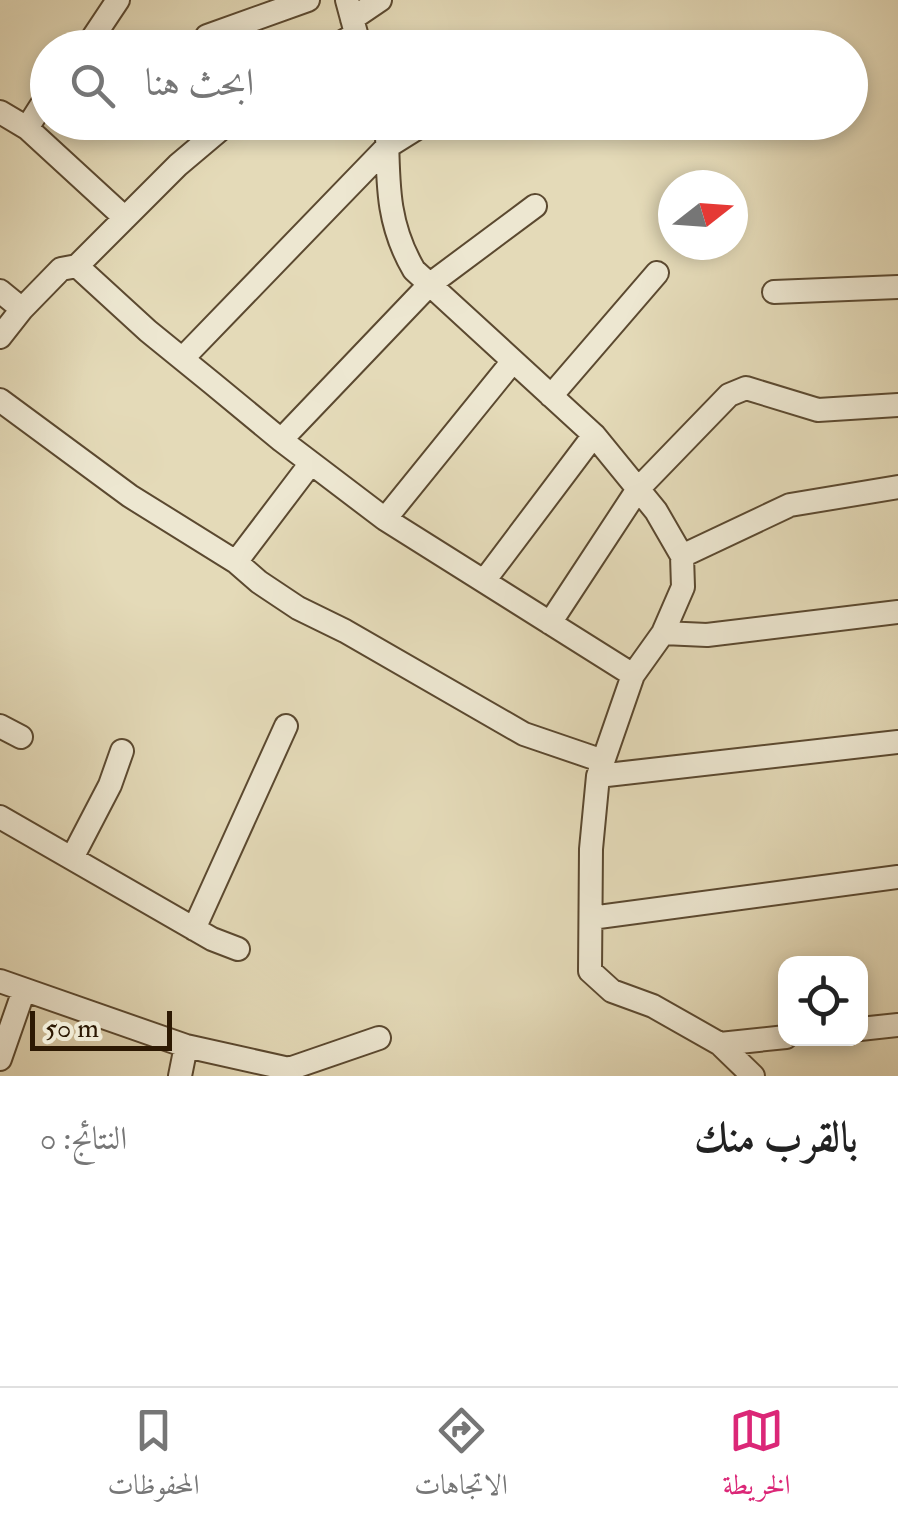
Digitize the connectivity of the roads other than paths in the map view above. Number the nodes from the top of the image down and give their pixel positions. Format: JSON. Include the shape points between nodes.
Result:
{"nodes":[{"id":1,"x":118,"y":0,"type":"edge"},
{"id":2,"x":308,"y":0,"type":"edge"},
{"id":3,"x":380,"y":0,"type":"edge"},
{"id":4,"x":354,"y":25,"type":"edge"},
{"id":5,"x":98,"y":30,"type":"edge"},
{"id":6,"x":224,"y":30,"type":"edge"},
{"id":7,"x":0,"y":112,"type":"edge"},
{"id":8,"x":30,"y":123,"type":"edge"},
{"id":9,"x":27,"y":128,"type":"junction"},
{"id":10,"x":30,"y":131,"type":"edge"},
{"id":11,"x":40,"y":140,"type":"edge"},
{"id":12,"x":208,"y":140,"type":"edge"},
{"id":13,"x":386,"y":140,"type":"edge"},
{"id":14,"x":398,"y":140,"type":"edge"},
{"id":15,"x":387,"y":147,"type":"junction"},
{"id":16,"x":535,"y":206,"type":"dead end"},
{"id":17,"x":125,"y":218,"type":"junction"},
{"id":18,"x":77,"y":266,"type":"junction"},
{"id":19,"x":657,"y":273,"type":"dead end"},
{"id":20,"x":429,"y":285,"type":"junction"},
{"id":21,"x":898,"y":288,"type":"edge"},
{"id":22,"x":0,"y":291,"type":"edge"},
{"id":23,"x":774,"y":292,"type":"dead end"},
{"id":24,"x":22,"y":309,"type":"junction"},
{"id":25,"x":0,"y":338,"type":"edge"},
{"id":26,"x":183,"y":358,"type":"junction"},
{"id":27,"x":513,"y":361,"type":"junction"},
{"id":28,"x":551,"y":396,"type":"junction"},
{"id":29,"x":0,"y":400,"type":"edge"},
{"id":30,"x":898,"y":404,"type":"edge"},
{"id":31,"x":594,"y":435,"type":"junction"},
{"id":32,"x":280,"y":440,"type":"junction"},
{"id":33,"x":311,"y":463,"type":"junction"},
{"id":34,"x":898,"y":487,"type":"edge"},
{"id":35,"x":638,"y":489,"type":"junction"},
{"id":36,"x":385,"y":519,"type":"junction"},
{"id":37,"x":682,"y":556,"type":"junction"},
{"id":38,"x":236,"y":562,"type":"junction"},
{"id":39,"x":484,"y":581,"type":"junction"},
{"id":40,"x":898,"y":612,"type":"edge"},
{"id":41,"x":550,"y":623,"type":"junction"},
{"id":42,"x":663,"y":633,"type":"junction"},
{"id":43,"x":633,"y":675,"type":"junction"},
{"id":44,"x":286,"y":726,"type":"dead end"},
{"id":45,"x":898,"y":742,"type":"edge"},
{"id":46,"x":122,"y":751,"type":"dead end"},
{"id":47,"x":600,"y":768,"type":"junction"},
{"id":48,"x":0,"y":817,"type":"edge"},
{"id":49,"x":72,"y":858,"type":"junction"},
{"id":50,"x":898,"y":877,"type":"edge"},
{"id":51,"x":591,"y":918,"type":"junction"},
{"id":52,"x":194,"y":929,"type":"junction"},
{"id":53,"x":238,"y":949,"type":"dead end"},
{"id":54,"x":0,"y":981,"type":"edge"},
{"id":55,"x":24,"y":990,"type":"junction"},
{"id":56,"x":898,"y":1025,"type":"edge"},
{"id":57,"x":868,"y":1028,"type":"edge"},
{"id":58,"x":379,"y":1038,"type":"dead end"},
{"id":59,"x":778,"y":1038,"type":"edge"},
{"id":60,"x":720,"y":1044,"type":"junction"},
{"id":61,"x":186,"y":1046,"type":"junction"},
{"id":62,"x":0,"y":1059,"type":"edge"},
{"id":63,"x":180,"y":1076,"type":"edge"},
{"id":64,"x":753,"y":1076,"type":"edge"}],
"edges":[{"from":1,"to":5,"type":"street"},
{"from":2,"to":6,"type":"street"},
{"from":3,"to":4,"type":"street"},
{"from":7,"to":9,"type":"street"},
{"from":8,"to":9,"type":"street"},
{"from":9,"to":10,"type":"street"},
{"from":11,"to":17,"type":"street"},
{"from":12,"to":17,"type":"street"},
{"from":13,"to":15,"type":"street"},
{"from":14,"to":15,"type":"street"},
{"from":15,"to":20,"type":"street","via":[[394,227],[414,270]]},
{"from":15,"to":26,"type":"street"},
{"from":16,"to":20,"type":"street"},
{"from":17,"to":18,"type":"street"},
{"from":18,"to":24,"type":"street","via":[[61,270]]},
{"from":18,"to":26,"type":"street"},
{"from":19,"to":28,"type":"street"},
{"from":20,"to":27,"type":"street"},
{"from":20,"to":32,"type":"street"},
{"from":21,"to":23,"type":"street"},
{"from":22,"to":24,"type":"street"},
{"from":24,"to":25,"type":"street"},
{"from":26,"to":32,"type":"street"},
{"from":27,"to":28,"type":"street"},
{"from":27,"to":36,"type":"street"},
{"from":28,"to":31,"type":"street"},
{"from":29,"to":38,"type":"street","via":[[130,496]]},
{"from":30,"to":35,"type":"street","via":[[818,410],[746,388],[729,395]]},
{"from":31,"to":35,"type":"street"},
{"from":31,"to":39,"type":"street"},
{"from":32,"to":33,"type":"street"},
{"from":33,"to":36,"type":"street"},
{"from":33,"to":38,"type":"street"},
{"from":34,"to":37,"type":"street","via":[[790,505]]},
{"from":35,"to":37,"type":"street"},
{"from":35,"to":41,"type":"street"},
{"from":36,"to":39,"type":"street"},
{"from":37,"to":42,"type":"street","via":[[683,587]]},
{"from":38,"to":47,"type":"street","via":[[298,608],[524,734]]},
{"from":39,"to":41,"type":"street"},
{"from":40,"to":42,"type":"street"},
{"from":41,"to":43,"type":"street"},
{"from":42,"to":43,"type":"street"},
{"from":43,"to":47,"type":"street"},
{"from":44,"to":52,"type":"street"},
{"from":45,"to":47,"type":"street"},
{"from":46,"to":49,"type":"street"},
{"from":47,"to":51,"type":"street","via":[[590,850]]},
{"from":48,"to":49,"type":"street"},
{"from":49,"to":52,"type":"street"},
{"from":50,"to":51,"type":"street"},
{"from":51,"to":60,"type":"street","via":[[590,971],[612,991]]},
{"from":52,"to":53,"type":"street"},
{"from":54,"to":55,"type":"street"},
{"from":55,"to":61,"type":"street"},
{"from":55,"to":62,"type":"street"},
{"from":56,"to":57,"type":"street"},
{"from":58,"to":61,"type":"street","via":[[289,1069]]},
{"from":59,"to":60,"type":"street"},
{"from":60,"to":64,"type":"street"},
{"from":61,"to":63,"type":"street"}]}
